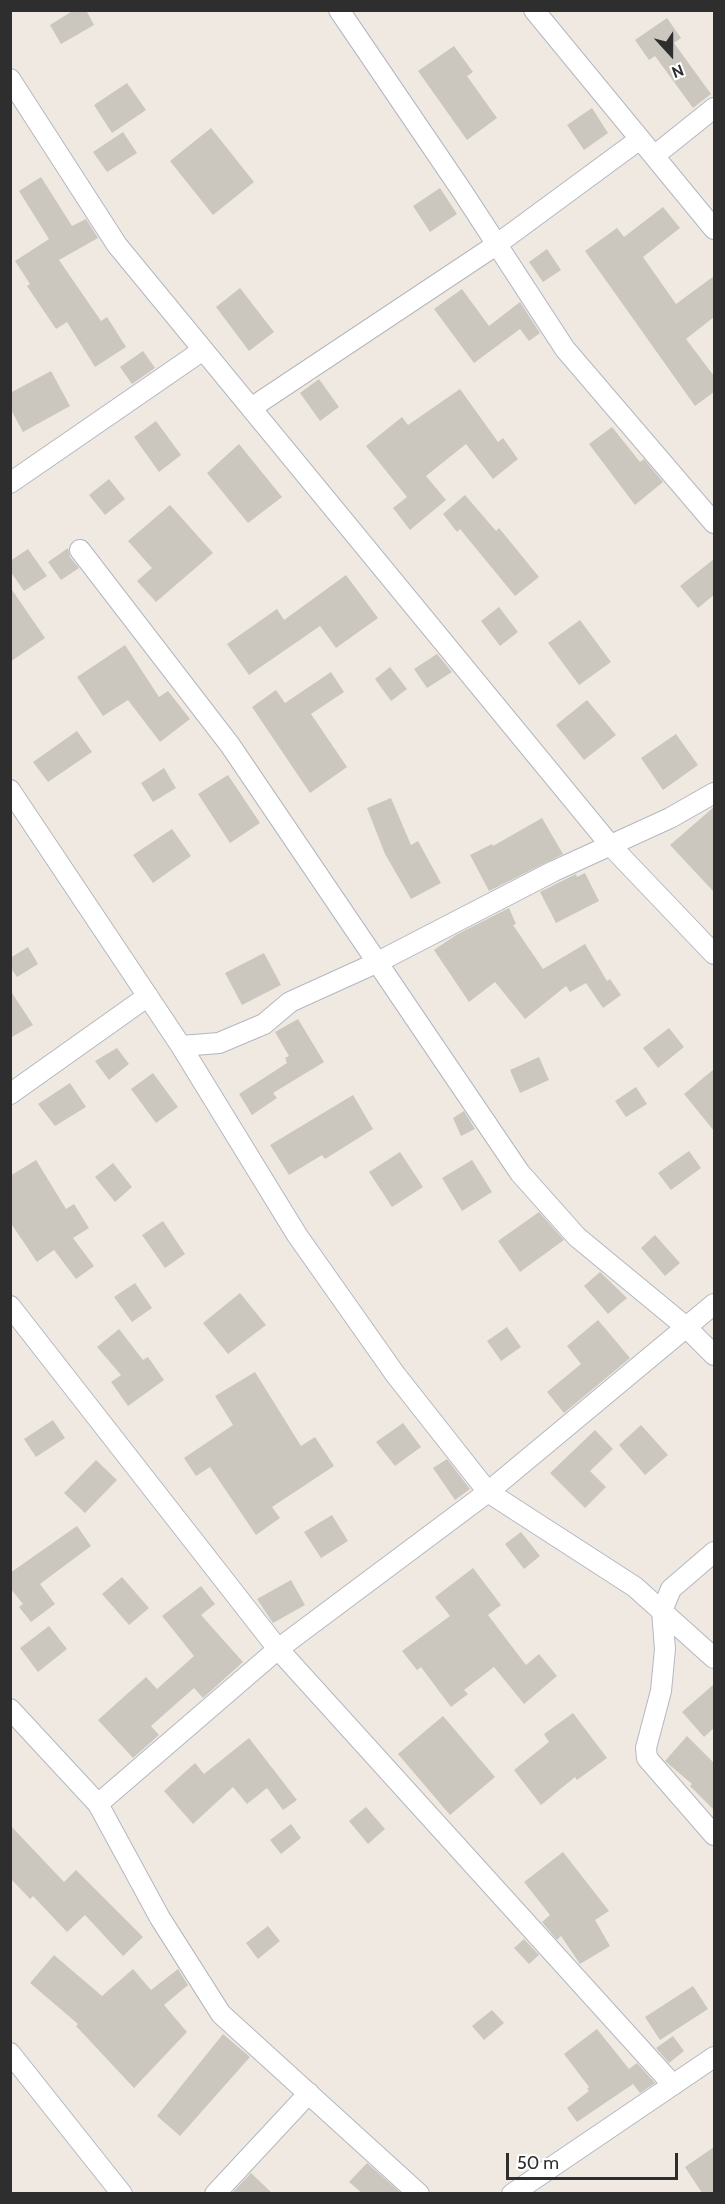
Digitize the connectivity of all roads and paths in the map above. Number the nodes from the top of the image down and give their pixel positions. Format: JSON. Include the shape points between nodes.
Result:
{"nodes":[{"id":1,"x":339,"y":10,"type":"edge"},
{"id":2,"x":534,"y":10,"type":"edge"},
{"id":3,"x":10,"y":79,"type":"edge"},
{"id":4,"x":714,"y":108,"type":"edge"},
{"id":5,"x":640,"y":139,"type":"junction"},
{"id":6,"x":654,"y":156,"type":"junction"},
{"id":7,"x":714,"y":229,"type":"edge"},
{"id":8,"x":496,"y":245,"type":"junction"},
{"id":9,"x":203,"y":350,"type":"junction"},
{"id":10,"x":251,"y":408,"type":"junction"},
{"id":11,"x":10,"y":483,"type":"edge"},
{"id":12,"x":714,"y":523,"type":"edge"},
{"id":13,"x":80,"y":550,"type":"dead end"},
{"id":14,"x":10,"y":790,"type":"edge"},
{"id":15,"x":714,"y":793,"type":"edge"},
{"id":16,"x":611,"y":846,"type":"junction"},
{"id":17,"x":714,"y":954,"type":"edge"},
{"id":18,"x":376,"y":963,"type":"junction"},
{"id":19,"x":148,"y":996,"type":"junction"},
{"id":20,"x":181,"y":1046,"type":"junction"},
{"id":21,"x":10,"y":1094,"type":"edge"},
{"id":22,"x":714,"y":1304,"type":"edge"},
{"id":23,"x":10,"y":1306,"type":"edge"},
{"id":24,"x":686,"y":1327,"type":"junction"},
{"id":25,"x":714,"y":1355,"type":"edge"},
{"id":26,"x":488,"y":1492,"type":"junction"},
{"id":27,"x":714,"y":1552,"type":"edge"},
{"id":28,"x":662,"y":1611,"type":"junction"},
{"id":29,"x":278,"y":1649,"type":"junction"},
{"id":30,"x":714,"y":1658,"type":"edge"},
{"id":31,"x":10,"y":1709,"type":"edge"},
{"id":32,"x":99,"y":1804,"type":"junction"},
{"id":33,"x":714,"y":1836,"type":"edge"},
{"id":34,"x":10,"y":2053,"type":"edge"},
{"id":35,"x":714,"y":2057,"type":"edge"},
{"id":36,"x":673,"y":2085,"type":"junction"},
{"id":37,"x":309,"y":2093,"type":"junction"},
{"id":38,"x":122,"y":2193,"type":"edge"},
{"id":39,"x":215,"y":2193,"type":"edge"},
{"id":40,"x":419,"y":2193,"type":"edge"},
{"id":41,"x":512,"y":2193,"type":"edge"}],
"edges":[{"from":1,"to":8,"type":"street"},
{"from":2,"to":5,"type":"street"},
{"from":3,"to":9,"type":"street","via":[[117,245]]},
{"from":4,"to":6,"type":"street"},
{"from":5,"to":6,"type":"street"},
{"from":5,"to":8,"type":"street"},
{"from":6,"to":7,"type":"street"},
{"from":8,"to":10,"type":"street"},
{"from":8,"to":12,"type":"street","via":[[565,349]]},
{"from":9,"to":10,"type":"street"},
{"from":9,"to":11,"type":"street"},
{"from":10,"to":16,"type":"street"},
{"from":13,"to":18,"type":"street","via":[[230,745]]},
{"from":14,"to":19,"type":"street"},
{"from":15,"to":16,"type":"street"},
{"from":16,"to":17,"type":"street"},
{"from":16,"to":18,"type":"street","via":[[554,871]]},
{"from":18,"to":20,"type":"street","via":[[290,1002],[264,1024],[219,1043]]},
{"from":18,"to":24,"type":"street","via":[[520,1173],[576,1237]]},
{"from":19,"to":20,"type":"street"},
{"from":19,"to":21,"type":"street"},
{"from":20,"to":26,"type":"street","via":[[297,1235],[395,1374]]},
{"from":22,"to":24,"type":"street"},
{"from":23,"to":29,"type":"street"},
{"from":24,"to":25,"type":"street"},
{"from":24,"to":26,"type":"street"},
{"from":26,"to":28,"type":"street","via":[[635,1587]]},
{"from":26,"to":29,"type":"street"},
{"from":27,"to":28,"type":"street","via":[[671,1589]]},
{"from":28,"to":30,"type":"street"},
{"from":28,"to":33,"type":"street","via":[[665,1649],[661,1691],[646,1748],[647,1758]]},
{"from":29,"to":32,"type":"street"},
{"from":29,"to":36,"type":"street"},
{"from":31,"to":32,"type":"street"},
{"from":32,"to":37,"type":"street","via":[[160,1918],[221,2014]]},
{"from":34,"to":38,"type":"street"},
{"from":35,"to":36,"type":"street"},
{"from":36,"to":41,"type":"street"},
{"from":37,"to":39,"type":"street"},
{"from":37,"to":40,"type":"street"}]}
